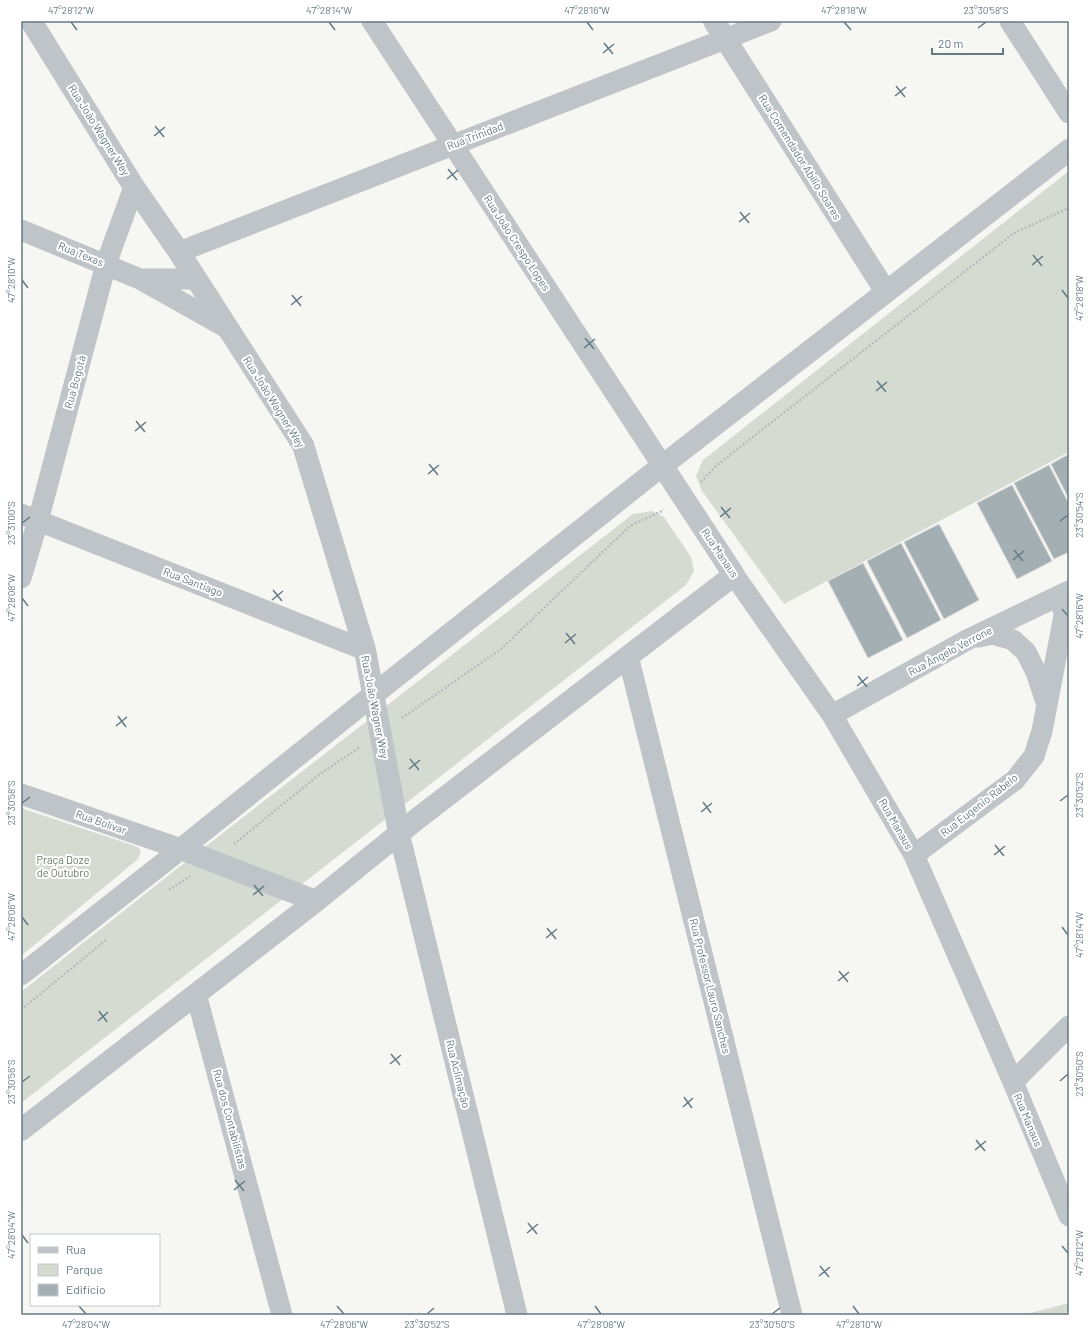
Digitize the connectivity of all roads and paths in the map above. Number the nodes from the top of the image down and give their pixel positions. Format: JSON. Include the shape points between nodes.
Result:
{"nodes":[{"id":1,"x":31,"y":21,"type":"edge"},
{"id":2,"x":374,"y":21,"type":"edge"},
{"id":3,"x":714,"y":21,"type":"edge"},
{"id":4,"x":771,"y":21,"type":"edge"},
{"id":5,"x":1010,"y":21,"type":"edge"},
{"id":6,"x":725,"y":39,"type":"junction"},
{"id":7,"x":1069,"y":113,"type":"edge"},
{"id":8,"x":453,"y":145,"type":"junction"},
{"id":9,"x":1069,"y":150,"type":"edge"},
{"id":10,"x":134,"y":187,"type":"junction"},
{"id":11,"x":1069,"y":208,"type":"edge"},
{"id":12,"x":21,"y":230,"type":"edge"},
{"id":13,"x":179,"y":252,"type":"junction"},
{"id":14,"x":106,"y":264,"type":"junction"},
{"id":15,"x":140,"y":279,"type":"junction"},
{"id":16,"x":196,"y":279,"type":"junction"},
{"id":17,"x":886,"y":292,"type":"junction"},
{"id":18,"x":229,"y":329,"type":"junction"},
{"id":19,"x":662,"y":465,"type":"junction"},
{"id":20,"x":684,"y":500,"type":"junction"},
{"id":21,"x":29,"y":518,"type":"edge"},
{"id":22,"x":734,"y":575,"type":"junction"},
{"id":23,"x":21,"y":578,"type":"edge"},
{"id":24,"x":1065,"y":593,"type":"edge"},
{"id":25,"x":967,"y":640,"type":"junction"},
{"id":26,"x":365,"y":650,"type":"junction"},
{"id":27,"x":628,"y":656,"type":"junction"},
{"id":28,"x":373,"y":694,"type":"junction"},
{"id":29,"x":1047,"y":702,"type":"junction"},
{"id":30,"x":832,"y":715,"type":"junction"},
{"id":31,"x":380,"y":734,"type":"junction"},
{"id":32,"x":21,"y":794,"type":"edge"},
{"id":33,"x":399,"y":833,"type":"junction"},
{"id":34,"x":181,"y":849,"type":"junction"},
{"id":35,"x":914,"y":855,"type":"junction"},
{"id":36,"x":212,"y":862,"type":"junction"},
{"id":37,"x":167,"y":891,"type":"dead end"},
{"id":38,"x":316,"y":901,"type":"junction"},
{"id":39,"x":112,"y":934,"type":"dead end"},
{"id":40,"x":21,"y":975,"type":"edge"},
{"id":41,"x":196,"y":994,"type":"junction"},
{"id":42,"x":21,"y":1010,"type":"edge"},
{"id":43,"x":1069,"y":1026,"type":"edge"},
{"id":44,"x":1013,"y":1082,"type":"junction"},
{"id":45,"x":21,"y":1130,"type":"edge"},
{"id":46,"x":1069,"y":1216,"type":"edge"},
{"id":47,"x":282,"y":1315,"type":"edge"},
{"id":48,"x":517,"y":1315,"type":"edge"},
{"id":49,"x":792,"y":1315,"type":"edge"}],
"edges":[{"from":1,"to":10,"type":"street","name":"Rua João Wagner Wey"},
{"from":2,"to":8,"type":"street","name":"Rua João Crespo Lopes"},
{"from":3,"to":6,"type":"street","name":"Rua Comendador Abílio Soares"},
{"from":4,"to":6,"type":"street","name":"Rua Trinidad"},
{"from":5,"to":7,"type":"street"},
{"from":6,"to":8,"type":"street","name":"Rua Trinidad"},
{"from":6,"to":17,"type":"street","name":"Rua Comendador Abílio Soares"},
{"from":8,"to":13,"type":"street","name":"Rua Trinidad"},
{"from":8,"to":19,"type":"street","name":"Rua João Crespo Lopes"},
{"from":9,"to":17,"type":"street"},
{"from":10,"to":13,"type":"street","name":"Rua João Wagner Wey"},
{"from":10,"to":14,"type":"street","name":"Rua Bogotá"},
{"from":11,"to":20,"type":"path","via":[[1014,233],[717,465]]},
{"from":12,"to":14,"type":"street","name":"Rua Texas"},
{"from":13,"to":16,"type":"street","name":"Rua João Wagner Wey"},
{"from":14,"to":15,"type":"street","name":"Rua Texas"},
{"from":14,"to":21,"type":"street","name":"Rua Bogotá"},
{"from":15,"to":16,"type":"street","name":"Rua Texas"},
{"from":15,"to":18,"type":"street","name":"Rua Texas"},
{"from":16,"to":18,"type":"street","name":"Rua João Wagner Wey"},
{"from":17,"to":19,"type":"street"},
{"from":18,"to":26,"type":"street","name":"Rua João Wagner Wey","via":[[303,445]]},
{"from":19,"to":20,"type":"street","name":"Rua Manaus"},
{"from":19,"to":28,"type":"street"},
{"from":20,"to":22,"type":"street","name":"Rua Manaus"},
{"from":20,"to":31,"type":"path","via":[[630,526],[501,649]]},
{"from":21,"to":23,"type":"street","name":"Rua Bogotá"},
{"from":21,"to":26,"type":"street","name":"Rua Santiago"},
{"from":22,"to":27,"type":"street"},
{"from":22,"to":30,"type":"street","name":"Rua Manaus"},
{"from":24,"to":25,"type":"street","name":"Rua Ângelo Verrone"},
{"from":24,"to":29,"type":"street","name":"Rua Eugenio Rabelo","via":[[1064,616]]},
{"from":25,"to":29,"type":"street","name":"Rua Eugenio Rabelo","via":[[992,634],[1013,640],[1026,652]]},
{"from":25,"to":30,"type":"street","name":"Rua Ângelo Verrone"},
{"from":26,"to":28,"type":"street","name":"Rua João Wagner Wey"},
{"from":27,"to":33,"type":"street"},
{"from":27,"to":49,"type":"street","name":"Rua Professor Lauro Sanches"},
{"from":28,"to":31,"type":"street","name":"Rua João Wagner Wey"},
{"from":28,"to":34,"type":"street"},
{"from":29,"to":35,"type":"street","name":"Rua Eugenio Rabelo","via":[[1034,756],[1015,780]]},
{"from":30,"to":35,"type":"street","name":"Rua Manaus"},
{"from":31,"to":33,"type":"street","name":"Rua João Wagner Wey"},
{"from":31,"to":36,"type":"path","via":[[320,774]]},
{"from":32,"to":34,"type":"street","name":"Rua Bolívar"},
{"from":33,"to":38,"type":"street"},
{"from":33,"to":48,"type":"street","name":"Rua Aclimação"},
{"from":34,"to":36,"type":"street"},
{"from":34,"to":40,"type":"street"},
{"from":35,"to":44,"type":"street","name":"Rua Manaus"},
{"from":36,"to":37,"type":"path"},
{"from":36,"to":38,"type":"street"},
{"from":38,"to":41,"type":"street"},
{"from":39,"to":42,"type":"path"},
{"from":41,"to":45,"type":"street"},
{"from":41,"to":47,"type":"street","name":"Rua dos Contabilistas"},
{"from":43,"to":44,"type":"street"},
{"from":44,"to":46,"type":"street","name":"Rua Manaus"}]}
